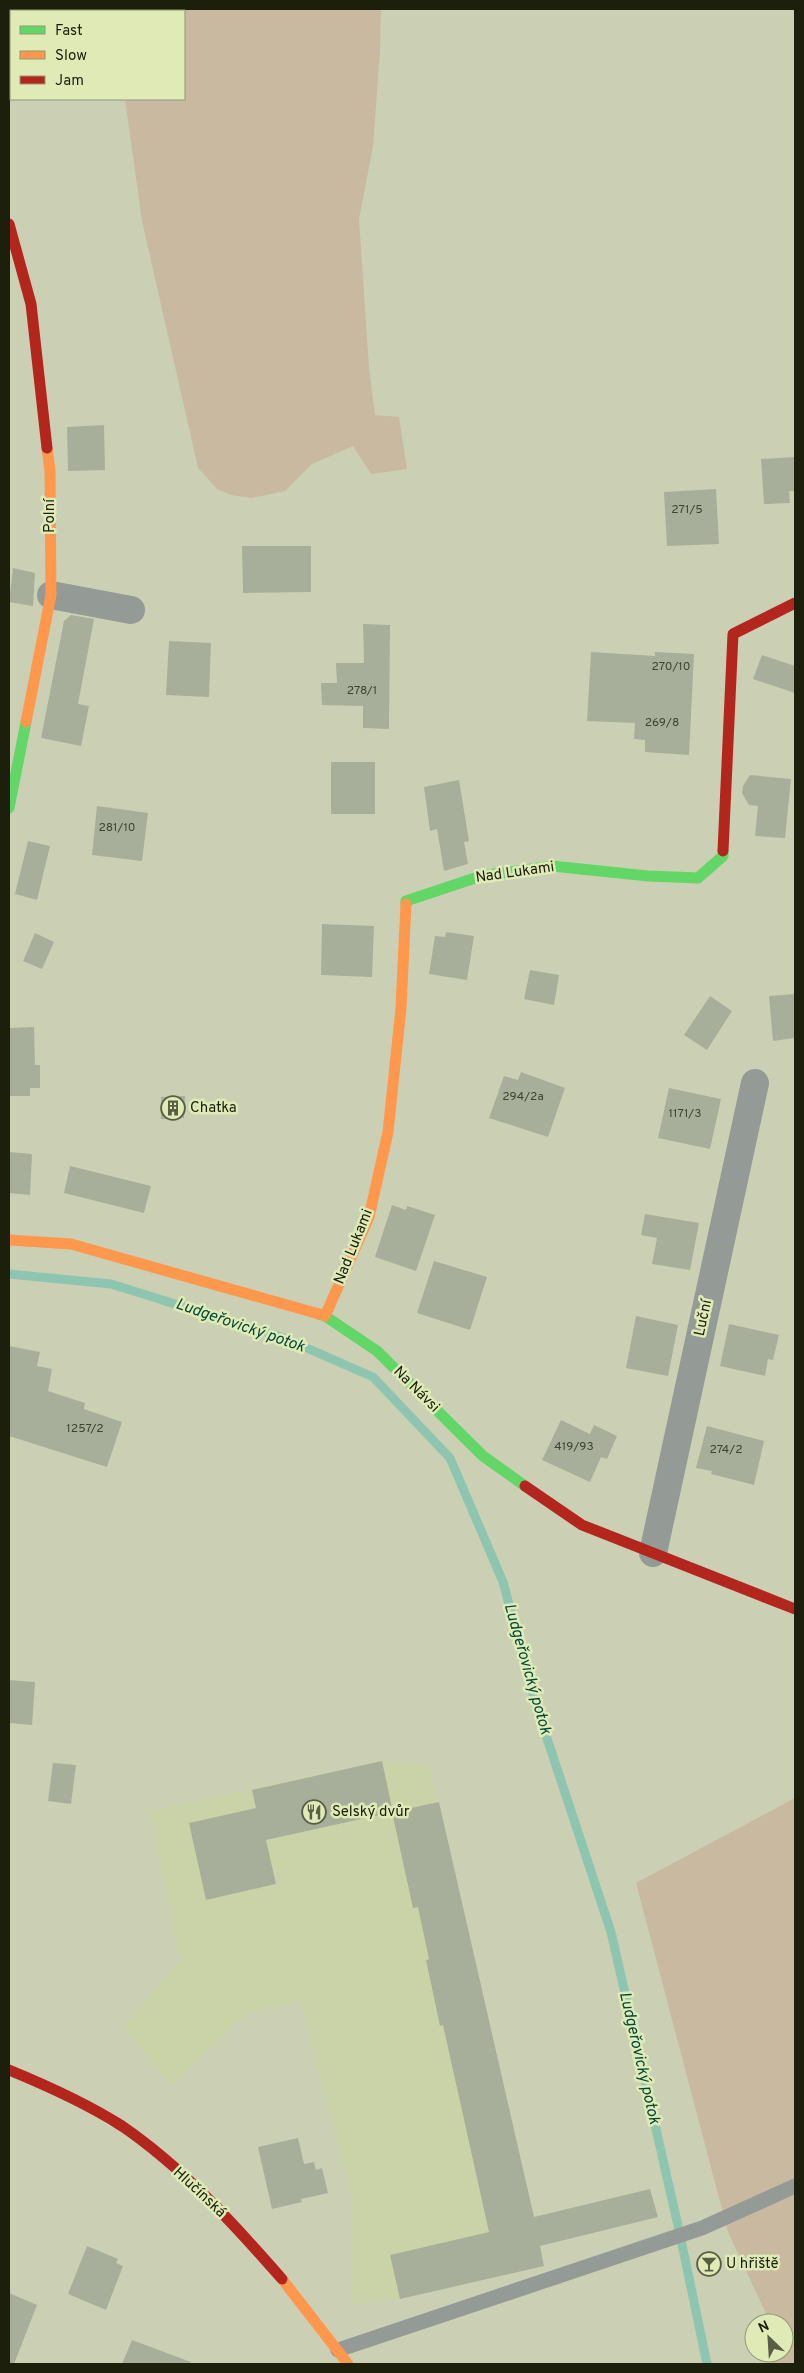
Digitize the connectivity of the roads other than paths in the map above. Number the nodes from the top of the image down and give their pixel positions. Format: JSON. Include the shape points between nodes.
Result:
{"nodes":[{"id":1,"x":9,"y":224,"type":"edge"},
{"id":2,"x":51,"y":595,"type":"junction"},
{"id":3,"x":795,"y":603,"type":"edge"},
{"id":4,"x":131,"y":610,"type":"dead end"},
{"id":5,"x":9,"y":808,"type":"edge"},
{"id":6,"x":755,"y":1083,"type":"dead end"},
{"id":7,"x":9,"y":1240,"type":"edge"},
{"id":8,"x":325,"y":1316,"type":"junction"},
{"id":9,"x":653,"y":1553,"type":"junction"},
{"id":10,"x":795,"y":1609,"type":"edge"},
{"id":11,"x":9,"y":2070,"type":"edge"},
{"id":12,"x":795,"y":2186,"type":"edge"},
{"id":13,"x":338,"y":2350,"type":"junction"},
{"id":14,"x":348,"y":2364,"type":"edge"}],
"edges":[{"from":1,"to":2,"type":"street","name":"Polní","via":[[31,304],[50,471]]},
{"from":2,"to":4,"type":"street"},
{"from":2,"to":5,"type":"street","name":"Polní"},
{"from":3,"to":8,"type":"street","name":"Nad Lukami","via":[[733,634],[723,856],[698,878],[552,866],[481,876],[406,901],[401,1008],[388,1132],[369,1217]]},
{"from":6,"to":9,"type":"street","name":"Luční"},
{"from":7,"to":8,"type":"street","name":"Na Návsi","via":[[71,1244]]},
{"from":8,"to":9,"type":"street","name":"Na Návsi","via":[[377,1352],[483,1456],[582,1525]]},
{"from":9,"to":10,"type":"street","name":"Na Návsi"},
{"from":11,"to":13,"type":"street","name":"Hlučínská","via":[[84,2104],[136,2137],[187,2180],[236,2228]]},
{"from":12,"to":13,"type":"lane","via":[[702,2228]]},
{"from":13,"to":14,"type":"street","name":"Hlučínská"}]}
